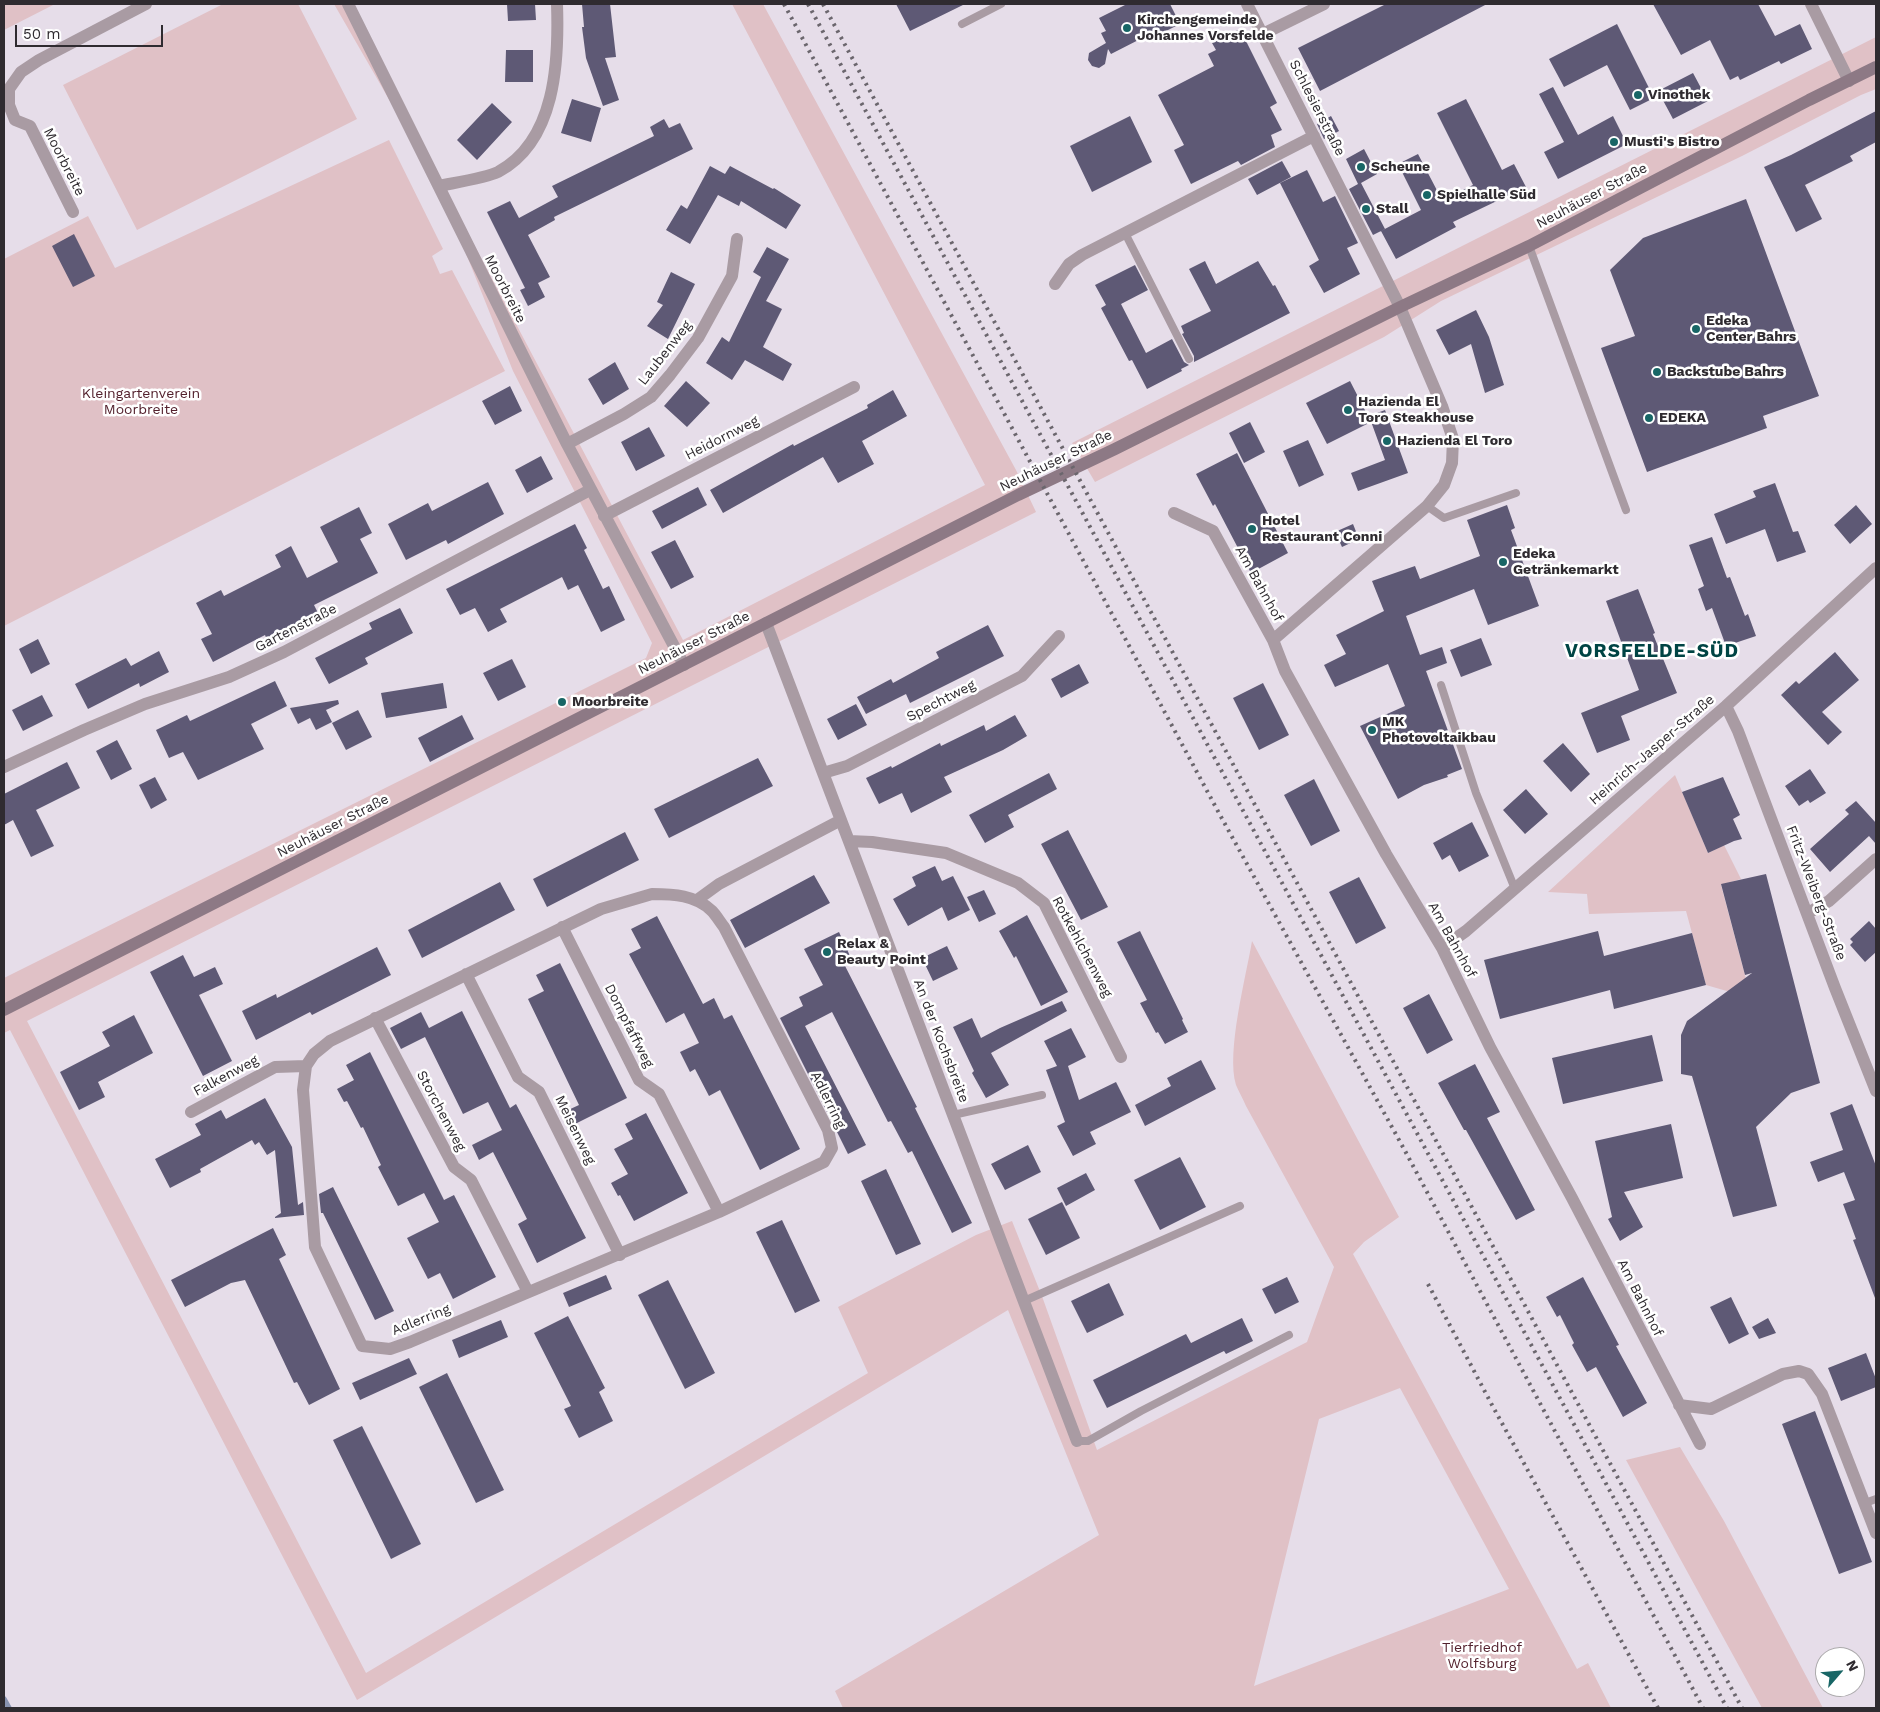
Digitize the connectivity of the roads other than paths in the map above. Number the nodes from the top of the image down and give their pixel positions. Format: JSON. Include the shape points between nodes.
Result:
{"nodes":[{"id":1,"x":146,"y":4,"type":"edge"},
{"id":2,"x":348,"y":4,"type":"edge"},
{"id":3,"x":558,"y":4,"type":"edge"},
{"id":4,"x":1001,"y":4,"type":"edge"},
{"id":5,"x":1247,"y":4,"type":"edge"},
{"id":6,"x":1324,"y":4,"type":"edge"},
{"id":7,"x":1810,"y":4,"type":"edge"},
{"id":8,"x":962,"y":24,"type":"dead end"},
{"id":9,"x":1262,"y":34,"type":"junction"},
{"id":10,"x":1876,"y":67,"type":"edge"},
{"id":11,"x":1849,"y":81,"type":"junction"},
{"id":12,"x":1314,"y":136,"type":"junction"},
{"id":13,"x":439,"y":186,"type":"junction"},
{"id":14,"x":73,"y":212,"type":"dead end"},
{"id":15,"x":1125,"y":233,"type":"junction"},
{"id":16,"x":737,"y":238,"type":"dead end"},
{"id":17,"x":1529,"y":246,"type":"junction"},
{"id":18,"x":1055,"y":284,"type":"dead end"},
{"id":19,"x":1400,"y":307,"type":"junction"},
{"id":20,"x":1189,"y":360,"type":"dead end"},
{"id":21,"x":854,"y":387,"type":"dead end"},
{"id":22,"x":566,"y":444,"type":"junction"},
{"id":23,"x":590,"y":490,"type":"junction"},
{"id":24,"x":1516,"y":493,"type":"dead end"},
{"id":25,"x":1427,"y":506,"type":"junction"},
{"id":26,"x":1626,"y":510,"type":"dead end"},
{"id":27,"x":1174,"y":513,"type":"dead end"},
{"id":28,"x":604,"y":516,"type":"junction"},
{"id":29,"x":1876,"y":568,"type":"edge"},
{"id":30,"x":766,"y":623,"type":"junction"},
{"id":31,"x":1059,"y":636,"type":"dead end"},
{"id":32,"x":1273,"y":640,"type":"junction"},
{"id":33,"x":684,"y":665,"type":"junction"},
{"id":34,"x":1441,"y":684,"type":"dead end"},
{"id":35,"x":1726,"y":706,"type":"junction"},
{"id":36,"x":4,"y":768,"type":"edge"},
{"id":37,"x":823,"y":774,"type":"junction"},
{"id":38,"x":841,"y":820,"type":"junction"},
{"id":39,"x":849,"y":841,"type":"junction"},
{"id":40,"x":1876,"y":859,"type":"edge"},
{"id":41,"x":1515,"y":889,"type":"junction"},
{"id":42,"x":697,"y":900,"type":"junction"},
{"id":43,"x":1808,"y":913,"type":"junction"},
{"id":44,"x":562,"y":927,"type":"junction"},
{"id":45,"x":1442,"y":948,"type":"junction"},
{"id":46,"x":466,"y":974,"type":"junction"},
{"id":47,"x":4,"y":1010,"type":"edge"},
{"id":48,"x":376,"y":1018,"type":"junction"},
{"id":49,"x":1121,"y":1057,"type":"dead end"},
{"id":50,"x":306,"y":1066,"type":"junction"},
{"id":51,"x":1876,"y":1091,"type":"edge"},
{"id":52,"x":1042,"y":1095,"type":"dead end"},
{"id":53,"x":191,"y":1112,"type":"dead end"},
{"id":54,"x":953,"y":1115,"type":"junction"},
{"id":55,"x":1240,"y":1206,"type":"dead end"},
{"id":56,"x":719,"y":1212,"type":"junction"},
{"id":57,"x":620,"y":1255,"type":"junction"},
{"id":58,"x":528,"y":1292,"type":"junction"},
{"id":59,"x":1024,"y":1301,"type":"junction"},
{"id":60,"x":1289,"y":1335,"type":"dead end"},
{"id":61,"x":1679,"y":1404,"type":"junction"},
{"id":62,"x":1078,"y":1441,"type":"joint"},
{"id":63,"x":1700,"y":1444,"type":"dead end"},
{"id":64,"x":1870,"y":1501,"type":"edge"},
{"id":65,"x":1876,"y":1533,"type":"edge"}],
"edges":[{"from":1,"to":14,"type":"street","name":"Moorbreite","via":[[39,60],[21,72],[9,89],[9,105],[16,120],[30,126]]},
{"from":2,"to":13,"type":"street","name":"Moorbreite"},
{"from":3,"to":13,"type":"street","via":[[555,76],[544,116],[530,144],[515,161],[496,173]]},
{"from":4,"to":8,"type":"lane"},
{"from":5,"to":9,"type":"street","name":"Schlesierstraße"},
{"from":6,"to":9,"type":"street"},
{"from":7,"to":11,"type":"street"},
{"from":9,"to":12,"type":"street","name":"Schlesierstraße"},
{"from":10,"to":11,"type":"main road","name":"Neuhäuser Straße"},
{"from":11,"to":17,"type":"main road","name":"Neuhäuser Straße"},
{"from":12,"to":15,"type":"street"},
{"from":12,"to":19,"type":"street","name":"Schlesierstraße"},
{"from":13,"to":22,"type":"street","name":"Moorbreite"},
{"from":15,"to":18,"type":"street","via":[[1069,264]]},
{"from":15,"to":20,"type":"lane"},
{"from":16,"to":22,"type":"street","name":"Laubenweg","via":[[732,276],[698,338],[670,375],[651,397]]},
{"from":17,"to":19,"type":"main road","name":"Neuhäuser Straße"},
{"from":17,"to":26,"type":"lane"},
{"from":19,"to":25,"type":"street","via":[[1453,439],[1452,463],[1444,485]]},
{"from":19,"to":30,"type":"main road","name":"Neuhäuser Straße"},
{"from":21,"to":28,"type":"street","name":"Heidornweg"},
{"from":22,"to":23,"type":"street","name":"Moorbreite"},
{"from":23,"to":28,"type":"street","name":"Moorbreite"},
{"from":23,"to":36,"type":"street","name":"Gartenstraße","via":[[284,652],[229,676],[145,704]]},
{"from":24,"to":25,"type":"lane","via":[[1444,518]]},
{"from":25,"to":32,"type":"street"},
{"from":27,"to":32,"type":"street","name":"Am Bahnhof","via":[[1213,531]]},
{"from":28,"to":33,"type":"street","name":"Moorbreite"},
{"from":29,"to":35,"type":"street","name":"Heinrich-Jasper-Straße"},
{"from":30,"to":33,"type":"main road","name":"Neuhäuser Straße"},
{"from":30,"to":37,"type":"street","name":"An der Kochsbreite"},
{"from":31,"to":37,"type":"street","name":"Spechtweg","via":[[1022,676],[847,766]]},
{"from":32,"to":45,"type":"street","name":"Am Bahnhof","via":[[1290,680]]},
{"from":33,"to":47,"type":"main road","name":"Neuhäuser Straße"},
{"from":34,"to":41,"type":"lane","via":[[1476,793]]},
{"from":35,"to":41,"type":"street","name":"Heinrich-Jasper-Straße"},
{"from":35,"to":43,"type":"street","name":"Fritz-Weiberg-Straße"},
{"from":37,"to":38,"type":"street","name":"An der Kochsbreite"},
{"from":38,"to":39,"type":"street","name":"An der Kochsbreite"},
{"from":38,"to":42,"type":"street","via":[[718,884]]},
{"from":39,"to":49,"type":"street","name":"Rotkehlchenweg","via":[[946,853],[1018,883],[1044,903]]},
{"from":39,"to":54,"type":"street","name":"An der Kochsbreite"},
{"from":40,"to":43,"type":"street","via":[[1829,902]]},
{"from":41,"to":45,"type":"street","name":"Heinrich-Jasper-Straße"},
{"from":42,"to":44,"type":"street","name":"Adlerring","via":[[674,894],[652,894],[601,909]]},
{"from":42,"to":56,"type":"street","name":"Adlerring","via":[[712,911],[724,927],[828,1130],[832,1148],[824,1162]]},
{"from":43,"to":51,"type":"street","name":"Fritz-Weiberg-Straße"},
{"from":44,"to":46,"type":"street","name":"Adlerring"},
{"from":44,"to":56,"type":"street","name":"Dompfaffweg","via":[[639,1080],[659,1094]]},
{"from":45,"to":61,"type":"street","name":"Am Bahnhof","via":[[1490,1047]]},
{"from":46,"to":48,"type":"street","name":"Adlerring"},
{"from":46,"to":57,"type":"street","name":"Meisenweg","via":[[518,1076],[539,1092]]},
{"from":48,"to":50,"type":"street","name":"Adlerring","via":[[330,1041],[314,1054]]},
{"from":48,"to":58,"type":"street","name":"Storchenweg","via":[[454,1167],[471,1180]]},
{"from":50,"to":53,"type":"street","name":"Falkenweg","via":[[276,1067]]},
{"from":50,"to":58,"type":"street","name":"Adlerring","via":[[303,1090],[315,1247],[362,1346],[390,1349]]},
{"from":52,"to":54,"type":"lane"},
{"from":54,"to":59,"type":"street","name":"An der Kochsbreite"},
{"from":55,"to":59,"type":"lane"},
{"from":56,"to":57,"type":"street","name":"Adlerring"},
{"from":57,"to":58,"type":"street","name":"Adlerring"},
{"from":59,"to":62,"type":"street","name":"An der Kochsbreite"},
{"from":60,"to":62,"type":"lane","via":[[1088,1441]]},
{"from":61,"to":63,"type":"street","name":"Am Bahnhof"},
{"from":61,"to":64,"type":"street","via":[[1711,1408],[1782,1374],[1799,1371],[1808,1374],[1822,1394]]},
{"from":64,"to":65,"type":"street"}]}
